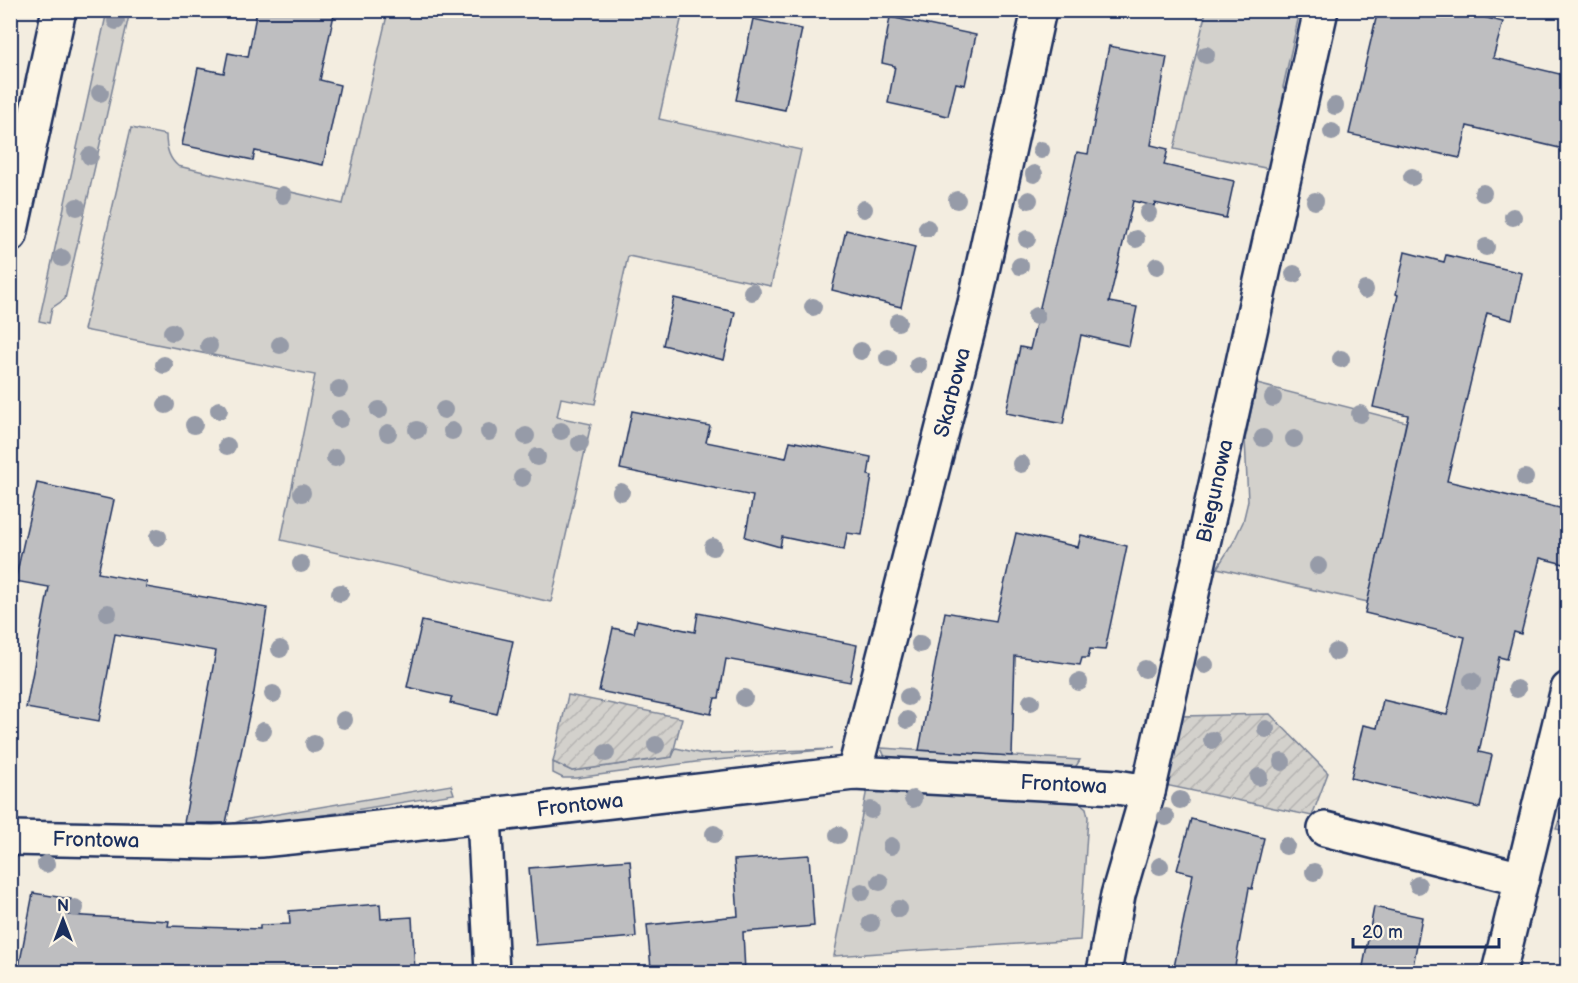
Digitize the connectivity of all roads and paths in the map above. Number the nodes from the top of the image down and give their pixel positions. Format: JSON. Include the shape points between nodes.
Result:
{"nodes":[{"id":1,"x":58,"y":10,"type":"edge"},
{"id":2,"x":1039,"y":10,"type":"edge"},
{"id":3,"x":1321,"y":10,"type":"edge"},
{"id":4,"x":10,"y":235,"type":"edge"},
{"id":5,"x":1568,"y":689,"type":"edge"},
{"id":6,"x":854,"y":773,"type":"junction"},
{"id":7,"x":1148,"y":792,"type":"junction"},
{"id":8,"x":484,"y":816,"type":"junction"},
{"id":9,"x":1325,"y":829,"type":"dead end"},
{"id":10,"x":10,"y":838,"type":"edge"},
{"id":11,"x":1522,"y":879,"type":"junction"},
{"id":12,"x":492,"y":972,"type":"edge"},
{"id":13,"x":1104,"y":972,"type":"edge"},
{"id":14,"x":1499,"y":972,"type":"edge"}],
"edges":[{"from":1,"to":4,"type":"street"},
{"from":2,"to":6,"type":"street","name":"Skarbowa","via":[[975,303]]},
{"from":3,"to":7,"type":"street","name":"Biegunowa"},
{"from":5,"to":11,"type":"street"},
{"from":6,"to":7,"type":"street","name":"Frontowa"},
{"from":6,"to":8,"type":"street","name":"Frontowa"},
{"from":7,"to":13,"type":"street","name":"Biegunowa","via":[[1118,895]]},
{"from":8,"to":10,"type":"street","name":"Frontowa","via":[[261,840]]},
{"from":8,"to":12,"type":"street"},
{"from":9,"to":11,"type":"street"},
{"from":11,"to":14,"type":"street"}]}
